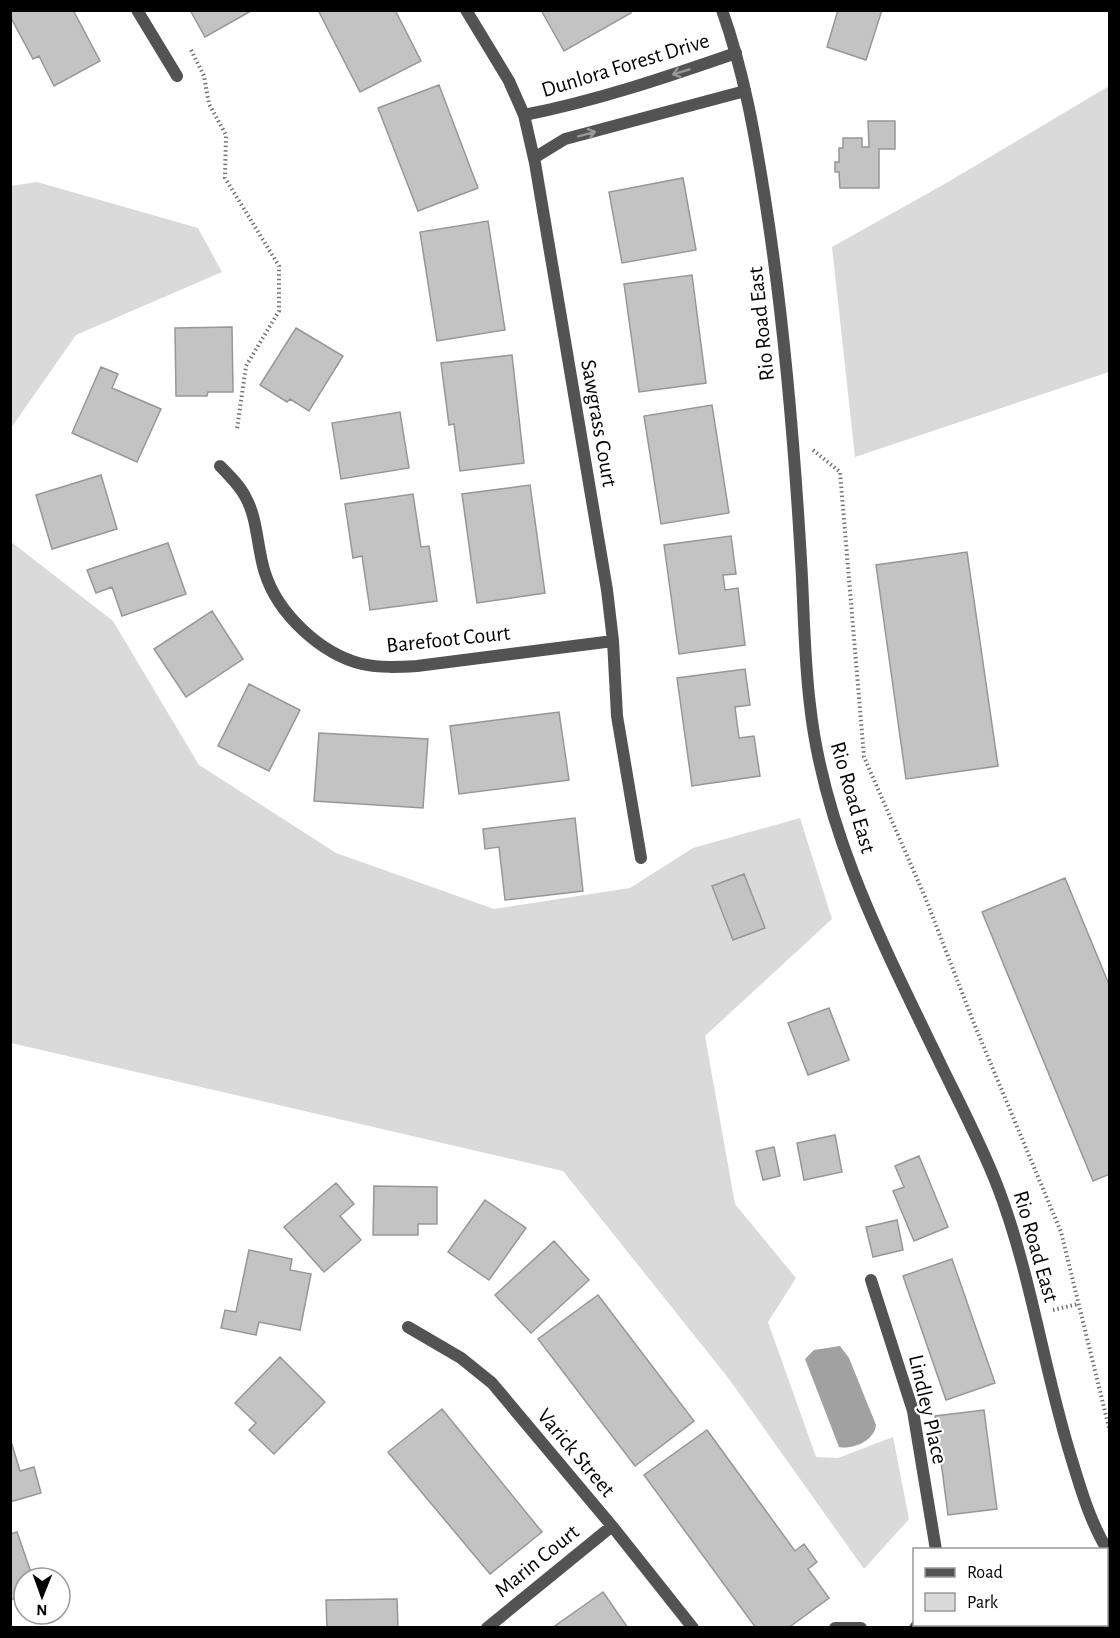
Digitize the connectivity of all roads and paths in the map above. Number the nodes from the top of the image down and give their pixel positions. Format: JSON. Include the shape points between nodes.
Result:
{"nodes":[{"id":1,"x":137,"y":10,"type":"edge"},
{"id":2,"x":466,"y":10,"type":"edge"},
{"id":3,"x":722,"y":10,"type":"edge"},
{"id":4,"x":191,"y":50,"type":"dead end"},
{"id":5,"x":736,"y":52,"type":"junction"},
{"id":6,"x":177,"y":76,"type":"dead end"},
{"id":7,"x":745,"y":91,"type":"junction"},
{"id":8,"x":524,"y":115,"type":"junction"},
{"id":9,"x":534,"y":158,"type":"junction"},
{"id":10,"x":237,"y":429,"type":"dead end"},
{"id":11,"x":793,"y":435,"type":"junction"},
{"id":12,"x":220,"y":466,"type":"dead end"},
{"id":13,"x":613,"y":641,"type":"junction"},
{"id":14,"x":640,"y":858,"type":"dead end"},
{"id":15,"x":871,"y":1280,"type":"dead end"},
{"id":16,"x":1078,"y":1304,"type":"junction"},
{"id":17,"x":1035,"y":1315,"type":"junction"},
{"id":18,"x":408,"y":1327,"type":"dead end"},
{"id":19,"x":1110,"y":1432,"type":"edge"},
{"id":20,"x":612,"y":1526,"type":"junction"},
{"id":21,"x":936,"y":1548,"type":"edge"},
{"id":22,"x":1102,"y":1548,"type":"edge"},
{"id":23,"x":487,"y":1628,"type":"edge"},
{"id":24,"x":693,"y":1628,"type":"edge"},
{"id":25,"x":835,"y":1628,"type":"edge"},
{"id":26,"x":861,"y":1628,"type":"edge"}],
"edges":[{"from":1,"to":6,"type":"street"},
{"from":2,"to":8,"type":"street","name":"Sawgrass Court","via":[[509,81]]},
{"from":3,"to":5,"type":"street","name":"Rio Road East"},
{"from":4,"to":10,"type":"path","via":[[204,76],[209,104],[226,135],[225,178],[279,266],[279,311],[246,366]]},
{"from":5,"to":7,"type":"street","name":"Rio Road East"},
{"from":5,"to":8,"type":"street","name":"Dunlora Forest Drive","one_way":true,"via":[[562,108]]},
{"from":9,"to":7,"type":"street","one_way":true,"via":[[565,140]]},
{"from":7,"to":11,"type":"street","name":"Rio Road East","via":[[774,257]]},
{"from":8,"to":9,"type":"street","name":"Sawgrass Court"},
{"from":9,"to":13,"type":"street","name":"Sawgrass Court"},
{"from":11,"to":16,"type":"path","via":[[840,472],[864,758],[1061,1232]]},
{"from":11,"to":17,"type":"street","name":"Rio Road East","via":[[810,706],[821,772],[838,831],[872,917],[996,1183],[1019,1249]]},
{"from":12,"to":13,"type":"street","name":"Barefoot Court","via":[[247,499],[265,575],[277,598],[308,634],[338,655],[362,664],[417,666]]},
{"from":13,"to":14,"type":"street","name":"Sawgrass Court","via":[[617,716]]},
{"from":15,"to":21,"type":"street","name":"Lindley Place","via":[[913,1411]]},
{"from":16,"to":17,"type":"path"},
{"from":16,"to":19,"type":"path"},
{"from":17,"to":22,"type":"street","name":"Rio Road East","via":[[1064,1437]]},
{"from":18,"to":20,"type":"street","name":"Varick Street","via":[[461,1358],[492,1383]]},
{"from":20,"to":23,"type":"street","name":"Marin Court"},
{"from":20,"to":24,"type":"street","name":"Varick Street"},
{"from":25,"to":26,"type":"street"}]}
